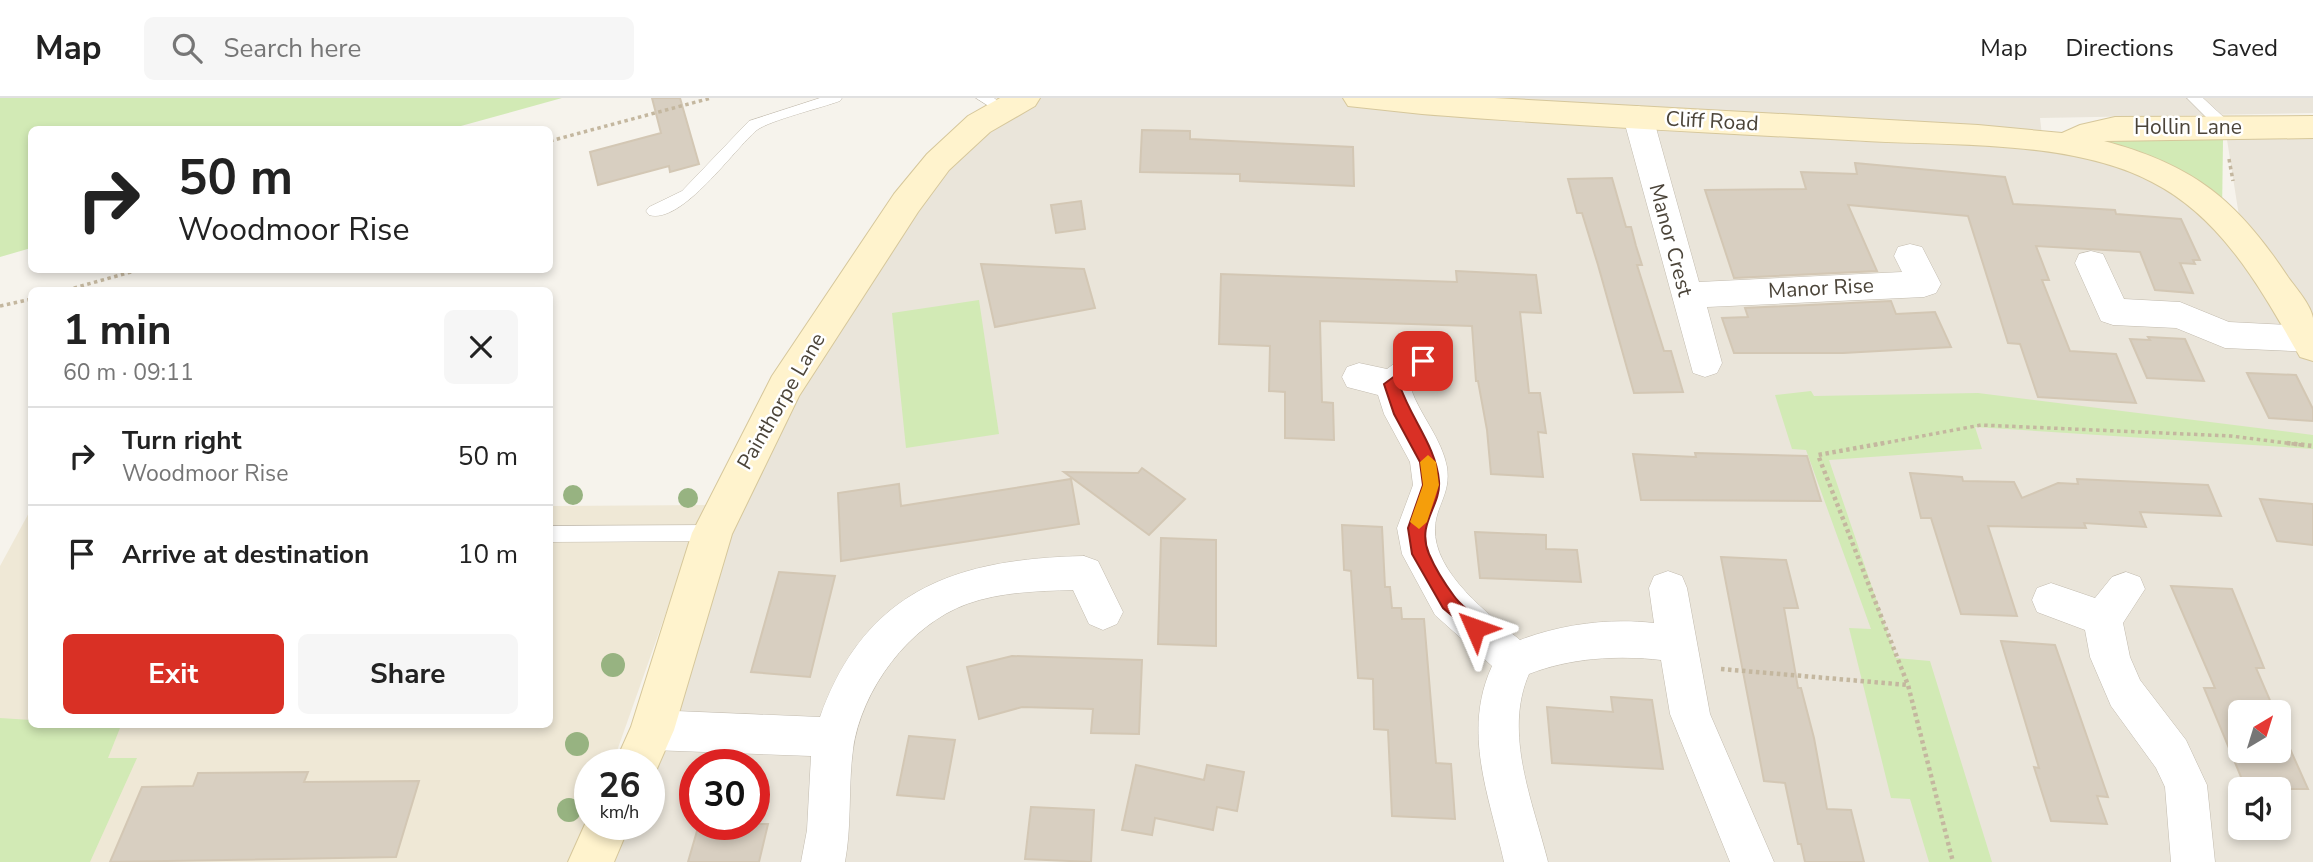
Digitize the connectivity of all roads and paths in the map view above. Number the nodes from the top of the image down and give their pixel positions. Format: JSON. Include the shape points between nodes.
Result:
{"nodes":[{"id":1,"x":711,"y":98,"type":"edge"},
{"id":2,"x":835,"y":98,"type":"edge"},
{"id":3,"x":2194,"y":98,"type":"edge"},
{"id":4,"x":1377,"y":99,"type":"edge"},
{"id":5,"x":1003,"y":102,"type":"edge"},
{"id":6,"x":1638,"y":117,"type":"junction"},
{"id":7,"x":2225,"y":127,"type":"junction"},
{"id":8,"x":2313,"y":127,"type":"edge"},
{"id":9,"x":553,"y":140,"type":"edge"},
{"id":10,"x":2066,"y":145,"type":"junction"},
{"id":11,"x":654,"y":211,"type":"dead end"},
{"id":12,"x":1910,"y":256,"type":"dead end"},
{"id":13,"x":2091,"y":263,"type":"dead end"},
{"id":14,"x":127,"y":273,"type":"edge"},
{"id":15,"x":78,"y":287,"type":"edge"},
{"id":16,"x":1686,"y":295,"type":"junction"},
{"id":17,"x":28,"y":300,"type":"edge"},
{"id":18,"x":0,"y":306,"type":"edge"},
{"id":19,"x":2311,"y":344,"type":"edge"},
{"id":20,"x":1423,"y":361,"type":"dead end"},
{"id":21,"x":1705,"y":363,"type":"dead end"},
{"id":22,"x":2313,"y":446,"type":"edge"},
{"id":23,"x":712,"y":533,"type":"junction"},
{"id":24,"x":553,"y":534,"type":"edge"},
{"id":25,"x":1668,"y":588,"type":"dead end"},
{"id":26,"x":2051,"y":600,"type":"dead end"},
{"id":27,"x":1103,"y":612,"type":"dead end"},
{"id":28,"x":1680,"y":655,"type":"junction"},
{"id":29,"x":1516,"y":661,"type":"junction"},
{"id":30,"x":1908,"y":685,"type":"junction"},
{"id":31,"x":834,"y":737,"type":"junction"},
{"id":32,"x":644,"y":748,"type":"edge"},
{"id":33,"x":601,"y":840,"type":"edge"},
{"id":34,"x":591,"y":862,"type":"edge"},
{"id":35,"x":823,"y":862,"type":"edge"},
{"id":36,"x":1526,"y":862,"type":"edge"},
{"id":37,"x":1752,"y":862,"type":"edge"},
{"id":38,"x":1953,"y":862,"type":"edge"},
{"id":39,"x":2193,"y":862,"type":"edge"}],
"edges":[{"from":1,"to":9,"type":"path"},
{"from":2,"to":11,"type":"lane","via":[[754,125],[687,195]]},
{"from":3,"to":7,"type":"lane"},
{"from":4,"to":6,"type":"street","name":"Cliff Road"},
{"from":5,"to":23,"type":"street","name":"Painthorpe Lane","via":[[937,162],[906,203],[785,387]]},
{"from":6,"to":10,"type":"street","name":"Cliff Road"},
{"from":6,"to":16,"type":"street","name":"Manor Crest"},
{"from":7,"to":8,"type":"street","name":"Hollin Lane"},
{"from":7,"to":10,"type":"street","name":"Hollin Lane","via":[[2115,128]]},
{"from":10,"to":19,"type":"street","name":"Cliff Road","via":[[2132,161],[2164,173],[2195,193],[2242,236]]},
{"from":12,"to":16,"type":"street","name":"Manor Rise","via":[[1924,284]]},
{"from":13,"to":19,"type":"street","via":[[2102,322],[2180,315],[2225,335]]},
{"from":14,"to":15,"type":"path"},
{"from":16,"to":21,"type":"street","name":"Manor Crest"},
{"from":17,"to":18,"type":"path"},
{"from":20,"to":29,"type":"street","via":[[1375,381],[1402,414],[1428,462],[1431,485],[1416,528],[1421,554],[1449,603]]},
{"from":22,"to":30,"type":"path","via":[[2231,436],[1981,425],[1818,455]]},
{"from":23,"to":24,"type":"lane"},
{"from":23,"to":32,"type":"street","name":"Painthorpe Lane"},
{"from":25,"to":28,"type":"street"},
{"from":26,"to":39,"type":"street","via":[[2115,604],[2110,657],[2125,693],[2171,754],[2186,785]]},
{"from":27,"to":31,"type":"street","via":[[1084,573],[1035,574],[947,594],[909,619],[875,654],[848,692]]},
{"from":28,"to":29,"type":"street","via":[[1637,639],[1556,645]]},
{"from":28,"to":30,"type":"path"},
{"from":28,"to":37,"type":"street","via":[[1690,714]]},
{"from":29,"to":36,"type":"street","via":[[1500,694],[1497,740]]},
{"from":30,"to":38,"type":"path"},
{"from":31,"to":32,"type":"street"},
{"from":31,"to":35,"type":"street","via":[[829,838]]},
{"from":33,"to":34,"type":"street"}]}
